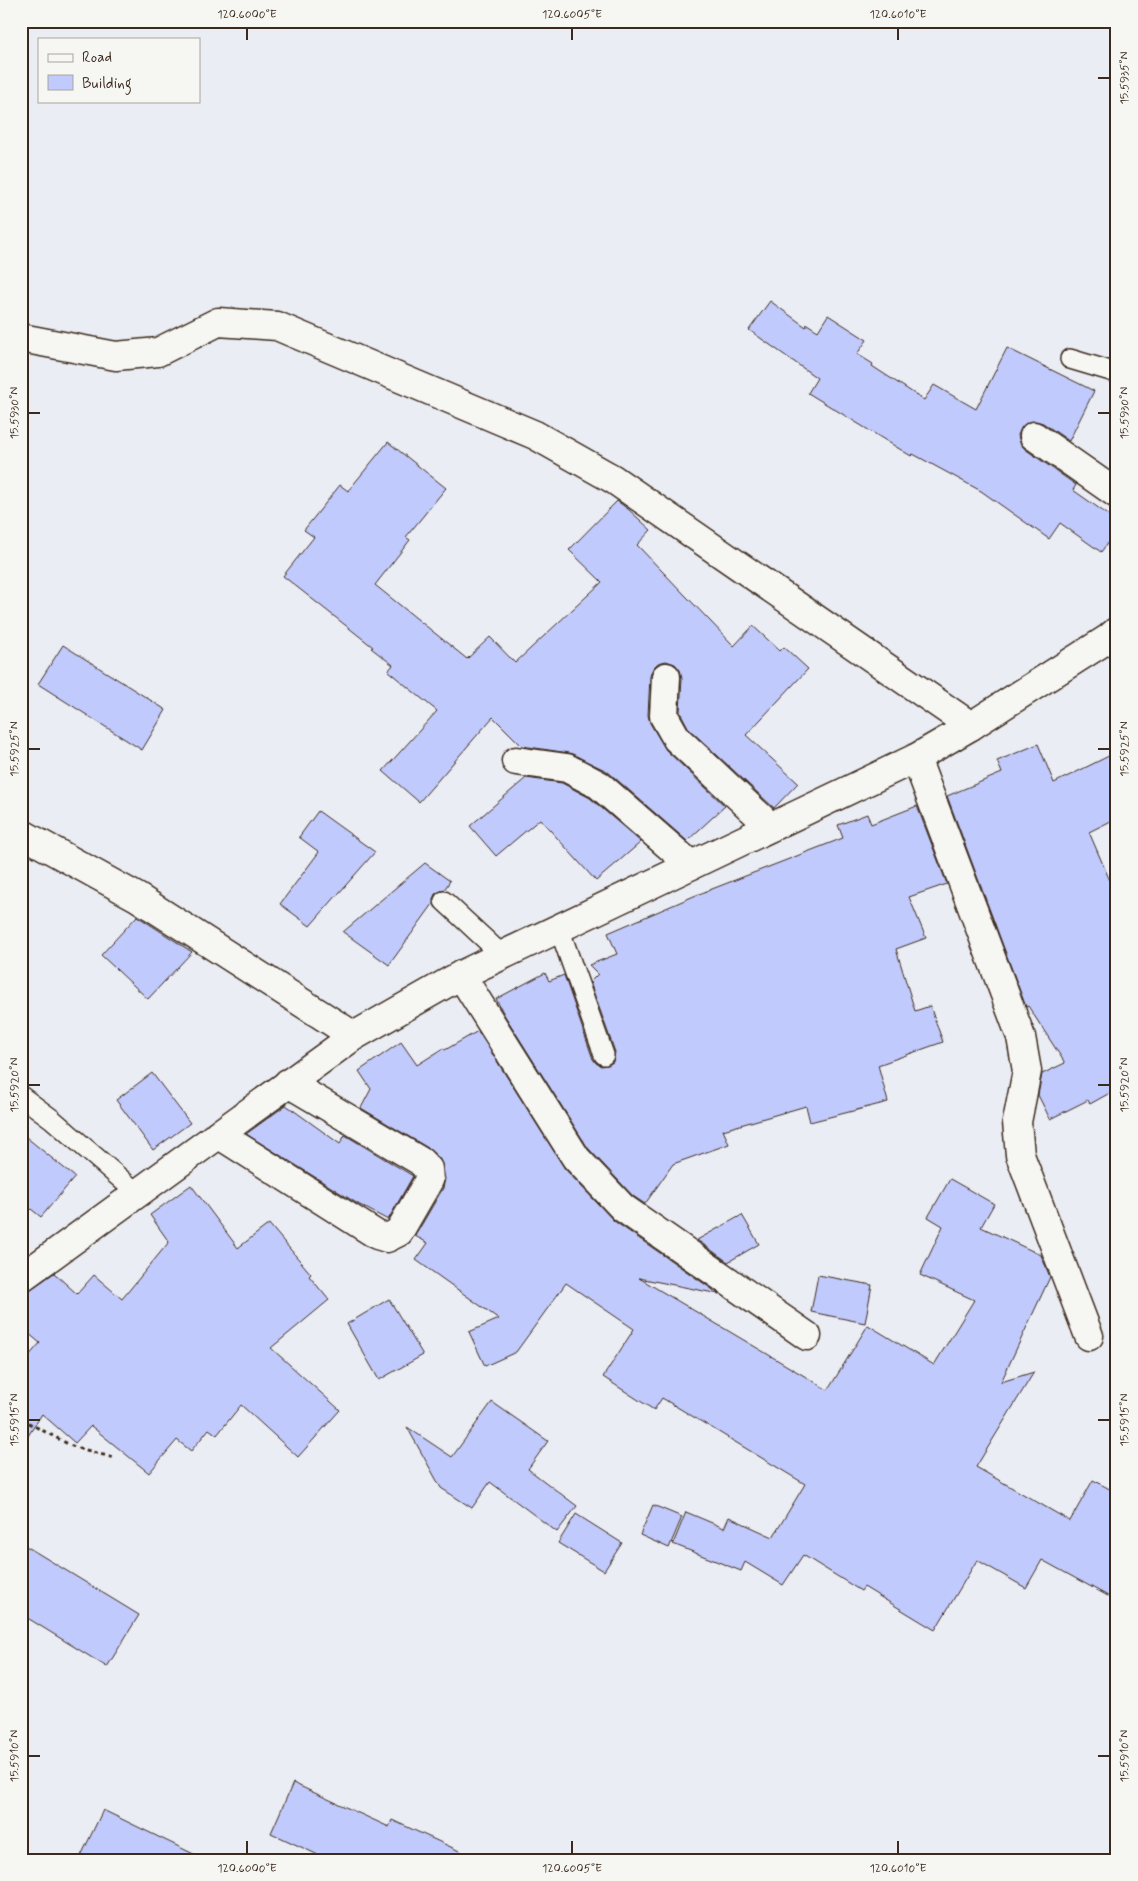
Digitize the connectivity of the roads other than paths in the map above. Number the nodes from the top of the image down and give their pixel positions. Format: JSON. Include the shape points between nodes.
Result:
{"nodes":[{"id":1,"x":21,"y":338,"type":"edge"},
{"id":2,"x":1070,"y":359,"type":"dead end"},
{"id":3,"x":1117,"y":373,"type":"edge"},
{"id":4,"x":1034,"y":436,"type":"dead end"},
{"id":5,"x":1117,"y":494,"type":"edge"},
{"id":6,"x":1117,"y":632,"type":"edge"},
{"id":7,"x":666,"y":677,"type":"dead end"},
{"id":8,"x":971,"y":726,"type":"junction"},
{"id":9,"x":916,"y":758,"type":"junction"},
{"id":10,"x":516,"y":760,"type":"dead end"},
{"id":11,"x":771,"y":827,"type":"junction"},
{"id":12,"x":21,"y":833,"type":"edge"},
{"id":13,"x":691,"y":865,"type":"junction"},
{"id":14,"x":444,"y":902,"type":"dead end"},
{"id":15,"x":559,"y":928,"type":"junction"},
{"id":16,"x":502,"y":954,"type":"junction"},
{"id":17,"x":461,"y":975,"type":"junction"},
{"id":18,"x":354,"y":1036,"type":"junction"},
{"id":19,"x":604,"y":1054,"type":"dead end"},
{"id":20,"x":288,"y":1083,"type":"junction"},
{"id":21,"x":21,"y":1096,"type":"edge"},
{"id":22,"x":218,"y":1134,"type":"junction"},
{"id":23,"x":137,"y":1194,"type":"junction"},
{"id":24,"x":21,"y":1278,"type":"edge"},
{"id":25,"x":807,"y":1336,"type":"dead end"},
{"id":26,"x":1089,"y":1336,"type":"dead end"}],
"edges":[{"from":1,"to":8,"type":"street","via":[[116,356],[158,352],[218,322],[277,326],[535,435],[613,479]]},
{"from":2,"to":3,"type":"lane"},
{"from":4,"to":5,"type":"street"},
{"from":6,"to":8,"type":"street"},
{"from":7,"to":11,"type":"street","via":[[664,716],[677,739]]},
{"from":8,"to":9,"type":"street"},
{"from":9,"to":11,"type":"street"},
{"from":9,"to":26,"type":"street","via":[[1021,1037],[1027,1071],[1018,1122],[1020,1154]]},
{"from":10,"to":13,"type":"street","via":[[567,768],[599,785]]},
{"from":11,"to":13,"type":"street"},
{"from":12,"to":18,"type":"street","via":[[137,898]]},
{"from":13,"to":15,"type":"street"},
{"from":14,"to":16,"type":"lane"},
{"from":15,"to":16,"type":"street"},
{"from":15,"to":19,"type":"lane"},
{"from":16,"to":17,"type":"street"},
{"from":17,"to":18,"type":"street"},
{"from":17,"to":25,"type":"street","via":[[576,1158],[623,1208]]},
{"from":18,"to":20,"type":"street"},
{"from":20,"to":22,"type":"street"},
{"from":20,"to":22,"type":"street","via":[[420,1161],[428,1169],[429,1180],[399,1232],[387,1238],[377,1235]]},
{"from":21,"to":23,"type":"lane"},
{"from":22,"to":23,"type":"street"},
{"from":23,"to":24,"type":"street"}]}
